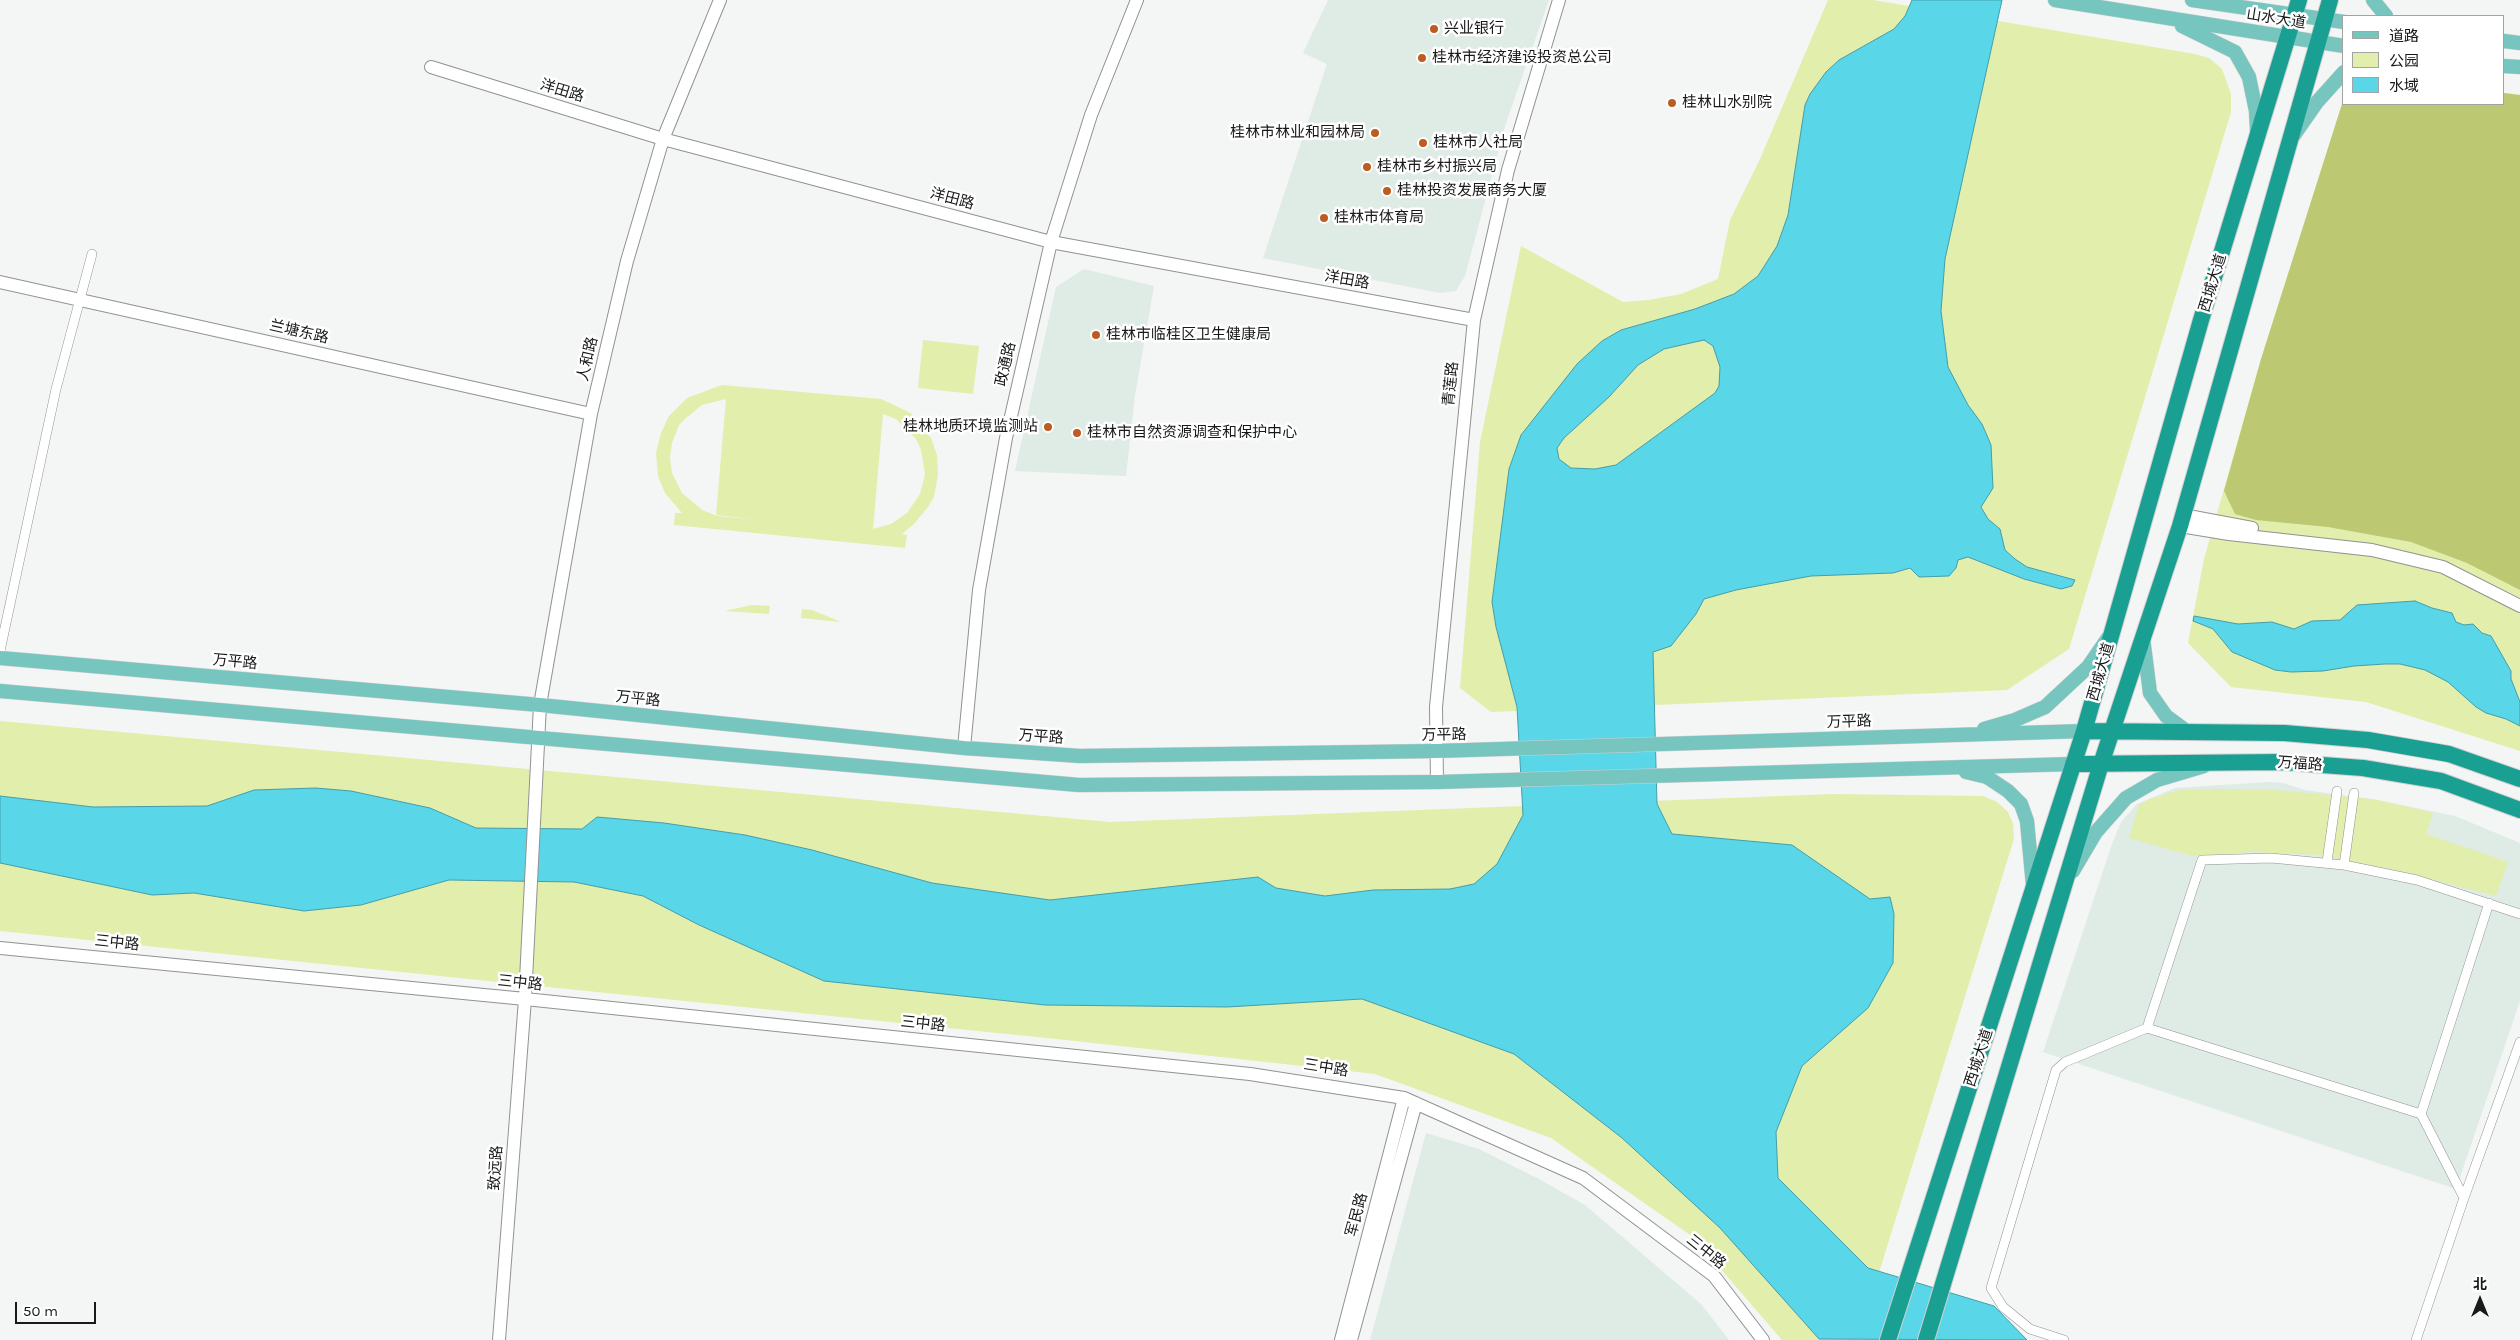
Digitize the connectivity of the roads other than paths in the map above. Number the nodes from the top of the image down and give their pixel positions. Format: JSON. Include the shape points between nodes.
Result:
{"nodes":[{"id":1,"x":720,"y":0,"type":"edge"},
{"id":2,"x":1137,"y":0,"type":"edge"},
{"id":3,"x":1559,"y":0,"type":"edge"},
{"id":4,"x":2055,"y":0,"type":"edge"},
{"id":5,"x":2193,"y":0,"type":"edge"},
{"id":6,"x":2208,"y":0,"type":"edge"},
{"id":7,"x":2330,"y":0,"type":"edge"},
{"id":8,"x":2372,"y":0,"type":"edge"},
{"id":9,"x":2297,"y":8,"type":"edge"},
{"id":10,"x":2385,"y":15,"type":"edge"},
{"id":11,"x":2166,"y":19,"type":"junction"},
{"id":12,"x":2325,"y":20,"type":"junction"},
{"id":13,"x":2342,"y":22,"type":"edge"},
{"id":14,"x":2289,"y":38,"type":"junction"},
{"id":15,"x":2505,"y":41,"type":"edge"},
{"id":16,"x":2318,"y":42,"type":"junction"},
{"id":17,"x":2520,"y":43,"type":"edge"},
{"id":18,"x":2342,"y":46,"type":"edge"},
{"id":19,"x":2505,"y":66,"type":"edge"},
{"id":20,"x":431,"y":67,"type":"dead end"},
{"id":21,"x":2520,"y":67,"type":"edge"},
{"id":22,"x":2342,"y":74,"type":"edge"},
{"id":23,"x":663,"y":139,"type":"junction"},
{"id":24,"x":2257,"y":139,"type":"junction"},
{"id":25,"x":2290,"y":142,"type":"junction"},
{"id":26,"x":1051,"y":242,"type":"junction"},
{"id":27,"x":92,"y":254,"type":"dead end"},
{"id":28,"x":0,"y":282,"type":"edge"},
{"id":29,"x":80,"y":299,"type":"junction"},
{"id":30,"x":1474,"y":320,"type":"junction"},
{"id":31,"x":592,"y":414,"type":"junction"},
{"id":32,"x":2181,"y":520,"type":"junction"},
{"id":33,"x":2520,"y":599,"type":"edge"},
{"id":34,"x":2520,"y":606,"type":"edge"},
{"id":35,"x":2113,"y":632,"type":"junction"},
{"id":36,"x":2143,"y":637,"type":"junction"},
{"id":37,"x":0,"y":651,"type":"edge"},
{"id":38,"x":0,"y":658,"type":"edge"},
{"id":39,"x":0,"y":691,"type":"edge"},
{"id":40,"x":540,"y":705,"type":"junction"},
{"id":41,"x":2084,"y":731,"type":"junction"},
{"id":42,"x":2111,"y":733,"type":"junction"},
{"id":43,"x":2189,"y":733,"type":"junction"},
{"id":44,"x":1963,"y":735,"type":"junction"},
{"id":45,"x":538,"y":739,"type":"junction"},
{"id":46,"x":964,"y":748,"type":"junction"},
{"id":47,"x":1436,"y":752,"type":"junction"},
{"id":48,"x":2220,"y":762,"type":"junction"},
{"id":49,"x":2073,"y":764,"type":"junction"},
{"id":50,"x":2101,"y":764,"type":"junction"},
{"id":51,"x":1948,"y":768,"type":"junction"},
{"id":52,"x":2520,"y":779,"type":"edge"},
{"id":53,"x":1437,"y":782,"type":"junction"},
{"id":54,"x":2337,"y":791,"type":"dead end"},
{"id":55,"x":2354,"y":793,"type":"dead end"},
{"id":56,"x":2520,"y":810,"type":"edge"},
{"id":57,"x":2327,"y":862,"type":"junction"},
{"id":58,"x":2344,"y":865,"type":"junction"},
{"id":59,"x":2064,"y":887,"type":"junction"},
{"id":60,"x":2033,"y":889,"type":"junction"},
{"id":61,"x":2488,"y":903,"type":"junction"},
{"id":62,"x":2520,"y":914,"type":"edge"},
{"id":63,"x":0,"y":948,"type":"edge"},
{"id":64,"x":525,"y":999,"type":"junction"},
{"id":65,"x":2147,"y":1028,"type":"junction"},
{"id":66,"x":2520,"y":1042,"type":"edge"},
{"id":67,"x":1410,"y":1101,"type":"junction"},
{"id":68,"x":2421,"y":1114,"type":"junction"},
{"id":69,"x":2464,"y":1198,"type":"junction"},
{"id":70,"x":499,"y":1340,"type":"edge"},
{"id":71,"x":1341,"y":1340,"type":"edge"},
{"id":72,"x":1351,"y":1340,"type":"edge"},
{"id":73,"x":1763,"y":1340,"type":"edge"},
{"id":74,"x":1888,"y":1340,"type":"edge"},
{"id":75,"x":1926,"y":1340,"type":"edge"},
{"id":76,"x":2064,"y":1340,"type":"edge"},
{"id":77,"x":2416,"y":1340,"type":"edge"}],
"edges":[{"from":1,"to":23,"type":"street","name":"人和路"},
{"from":2,"to":26,"type":"street","name":"政通路","via":[[1090,115]]},
{"from":3,"to":30,"type":"street","name":"青莲路","via":[[1508,170]]},
{"from":4,"to":11,"type":"main road","name":"山水大道"},
{"from":5,"to":6,"type":"main road"},
{"from":5,"to":9,"type":"main road","name":"山水大道"},
{"from":7,"to":12,"type":"highway","name":"西城大道"},
{"from":8,"to":10,"type":"main road"},
{"from":9,"to":12,"type":"main road","name":"山水大道"},
{"from":9,"to":14,"type":"highway","name":"西城大道"},
{"from":11,"to":14,"type":"main road","name":"山水大道"},
{"from":11,"to":24,"type":"main road","via":[[2235,52],[2249,77],[2256,111]]},
{"from":12,"to":13,"type":"main road","name":"山水大道"},
{"from":12,"to":16,"type":"highway","name":"西城大道"},
{"from":14,"to":16,"type":"main road","name":"山水大道"},
{"from":14,"to":24,"type":"highway","name":"西城大道"},
{"from":15,"to":17,"type":"main road"},
{"from":16,"to":18,"type":"main road","name":"山水大道"},
{"from":16,"to":25,"type":"highway","name":"西城大道"},
{"from":19,"to":21,"type":"main road"},
{"from":20,"to":23,"type":"street","name":"洋田路"},
{"from":22,"to":25,"type":"main road","via":[[2317,102]]},
{"from":23,"to":26,"type":"street","name":"洋田路"},
{"from":23,"to":31,"type":"street","name":"人和路","via":[[627,262]]},
{"from":24,"to":35,"type":"highway","name":"西城大道","via":[[2201,320]]},
{"from":25,"to":32,"type":"highway","name":"西城大道"},
{"from":26,"to":30,"type":"street","name":"洋田路"},
{"from":26,"to":46,"type":"street","name":"政通路","via":[[1006,438],[979,590]]},
{"from":27,"to":29,"type":"street"},
{"from":28,"to":29,"type":"street","name":"兰塘东路"},
{"from":29,"to":31,"type":"street","name":"兰塘东路"},
{"from":29,"to":37,"type":"street","via":[[56,389]]},
{"from":30,"to":47,"type":"street","name":"青莲路","via":[[1436,707]]},
{"from":31,"to":40,"type":"street","name":"人和路"},
{"from":32,"to":33,"type":"street","via":[[2370,544],[2444,562]]},
{"from":32,"to":34,"type":"street","via":[[2228,534],[2372,550],[2443,567]]},
{"from":32,"to":36,"type":"highway","name":"西城大道"},
{"from":35,"to":41,"type":"highway","name":"西城大道"},
{"from":35,"to":44,"type":"main road","via":[[2088,667],[2046,707]]},
{"from":36,"to":42,"type":"highway","name":"西城大道"},
{"from":36,"to":43,"type":"main road","via":[[2150,693],[2166,716]]},
{"from":38,"to":40,"type":"main road","name":"万平路"},
{"from":39,"to":45,"type":"main road"},
{"from":40,"to":45,"type":"street","name":"人和路"},
{"from":40,"to":46,"type":"main road","name":"万平路"},
{"from":41,"to":42,"type":"highway","name":"万福路"},
{"from":41,"to":44,"type":"main road","name":"万平路"},
{"from":41,"to":49,"type":"highway","name":"西城大道"},
{"from":42,"to":43,"type":"highway","name":"万福路"},
{"from":42,"to":50,"type":"highway","name":"西城大道"},
{"from":43,"to":52,"type":"highway","name":"万福路","via":[[2284,733],[2368,740],[2449,754]]},
{"from":44,"to":47,"type":"main road","name":"万平路"},
{"from":45,"to":53,"type":"main road","via":[[1079,785]]},
{"from":45,"to":64,"type":"street","name":"致远路"},
{"from":46,"to":47,"type":"main road","name":"万平路","via":[[1080,756]]},
{"from":47,"to":53,"type":"street","name":"青莲路"},
{"from":48,"to":50,"type":"highway","name":"万福路"},
{"from":48,"to":56,"type":"highway","name":"万福路","via":[[2282,762],[2372,770],[2441,781]]},
{"from":48,"to":59,"type":"main road","via":[[2157,780],[2126,798],[2096,832]]},
{"from":49,"to":50,"type":"highway","name":"万福路"},
{"from":49,"to":51,"type":"main road"},
{"from":49,"to":60,"type":"highway","name":"西城大道"},
{"from":50,"to":59,"type":"highway","name":"西城大道"},
{"from":51,"to":53,"type":"main road"},
{"from":51,"to":60,"type":"main road","via":[[1986,777],[2008,791],[2020,804],[2027,821]]},
{"from":54,"to":57,"type":"street"},
{"from":55,"to":58,"type":"street"},
{"from":57,"to":58,"type":"street"},
{"from":57,"to":65,"type":"street","via":[[2271,858],[2202,860]]},
{"from":58,"to":61,"type":"street","via":[[2417,880]]},
{"from":59,"to":75,"type":"highway","name":"西城大道"},
{"from":60,"to":74,"type":"highway","name":"西城大道"},
{"from":61,"to":62,"type":"street"},
{"from":61,"to":68,"type":"street"},
{"from":63,"to":64,"type":"street","name":"三中路"},
{"from":64,"to":67,"type":"street","name":"三中路","via":[[1250,1074]]},
{"from":64,"to":70,"type":"street","name":"致远路"},
{"from":65,"to":68,"type":"street"},
{"from":65,"to":76,"type":"street","via":[[2066,1062],[2056,1070],[1992,1288],[2003,1307],[2030,1329]]},
{"from":66,"to":69,"type":"street"},
{"from":67,"to":71,"type":"street","name":"军民路"},
{"from":67,"to":72,"type":"street","name":"军民路"},
{"from":67,"to":73,"type":"street","name":"三中路","via":[[1583,1178],[1714,1276]]},
{"from":68,"to":69,"type":"street"},
{"from":69,"to":77,"type":"street"}]}
